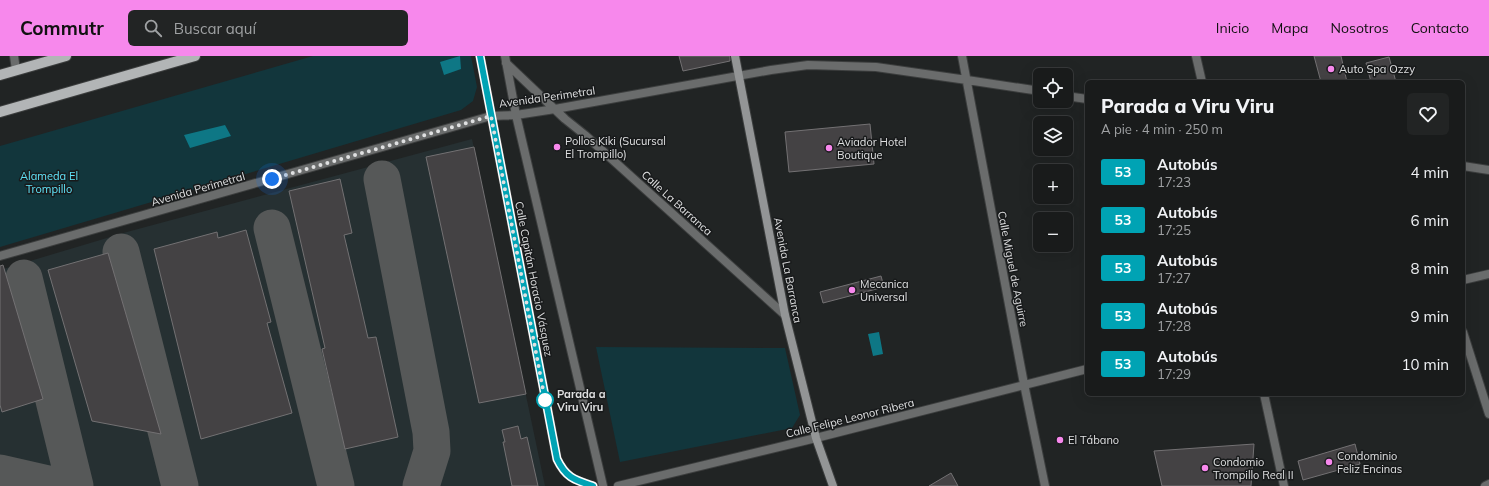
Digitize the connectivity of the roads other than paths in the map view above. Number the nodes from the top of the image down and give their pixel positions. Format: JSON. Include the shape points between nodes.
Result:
{"nodes":[{"id":1,"x":14,"y":56,"type":"edge"},
{"id":2,"x":66,"y":56,"type":"edge"},
{"id":3,"x":195,"y":56,"type":"edge"},
{"id":4,"x":480,"y":56,"type":"edge"},
{"id":5,"x":735,"y":56,"type":"edge"},
{"id":6,"x":962,"y":56,"type":"edge"},
{"id":7,"x":1196,"y":56,"type":"edge"},
{"id":8,"x":505,"y":59,"type":"edge"},
{"id":9,"x":16,"y":70,"type":"junction"},
{"id":10,"x":0,"y":75,"type":"edge"},
{"id":11,"x":739,"y":75,"type":"junction"},
{"id":12,"x":967,"y":80,"type":"junction"},
{"id":13,"x":1202,"y":80,"type":"edge"},
{"id":14,"x":1033,"y":90,"type":"edge"},
{"id":15,"x":1073,"y":97,"type":"edge"},
{"id":16,"x":1085,"y":99,"type":"edge"},
{"id":17,"x":555,"y":109,"type":"junction"},
{"id":18,"x":0,"y":112,"type":"edge"},
{"id":19,"x":516,"y":115,"type":"junction"},
{"id":20,"x":491,"y":116,"type":"junction"},
{"id":21,"x":1465,"y":166,"type":"edge"},
{"id":22,"x":1489,"y":170,"type":"edge"},
{"id":23,"x":0,"y":256,"type":"edge"},
{"id":24,"x":1489,"y":274,"type":"edge"},
{"id":25,"x":1465,"y":280,"type":"edge"},
{"id":26,"x":785,"y":315,"type":"junction"},
{"id":27,"x":1465,"y":338,"type":"edge"},
{"id":28,"x":1085,"y":369,"type":"edge"},
{"id":29,"x":1024,"y":384,"type":"junction"},
{"id":30,"x":1264,"y":396,"type":"edge"},
{"id":31,"x":1489,"y":414,"type":"edge"},
{"id":32,"x":816,"y":438,"type":"junction"},
{"id":33,"x":1489,"y":484,"type":"edge"},
{"id":34,"x":593,"y":486,"type":"edge"},
{"id":35,"x":603,"y":486,"type":"edge"},
{"id":36,"x":618,"y":486,"type":"edge"},
{"id":37,"x":832,"y":486,"type":"edge"},
{"id":38,"x":1046,"y":486,"type":"edge"},
{"id":39,"x":1284,"y":486,"type":"edge"},
{"id":40,"x":1485,"y":486,"type":"edge"}],
"edges":[{"from":1,"to":9,"type":"street"},
{"from":2,"to":9,"type":"main road"},
{"from":3,"to":18,"type":"main road"},
{"from":4,"to":20,"type":"street","name":"Calle Capitán Horacio Vásquez"},
{"from":5,"to":11,"type":"street","name":"Avenida La Barranca"},
{"from":6,"to":12,"type":"street","name":"Calle Miguel de Aguirre"},
{"from":7,"to":13,"type":"street"},
{"from":8,"to":17,"type":"street","name":"Calle La Barranca"},
{"from":8,"to":19,"type":"street","name":"Calle Capitán Horacio Vásquez"},
{"from":9,"to":10,"type":"main road"},
{"from":11,"to":12,"type":"street","name":"Avenida Perimetral","via":[[808,64],[876,68]]},
{"from":11,"to":17,"type":"street","name":"Avenida Perimetral"},
{"from":11,"to":26,"type":"street","name":"Avenida La Barranca"},
{"from":12,"to":14,"type":"street","name":"Avenida Perimetral"},
{"from":12,"to":29,"type":"street","name":"Calle Miguel de Aguirre"},
{"from":15,"to":16,"type":"street"},
{"from":17,"to":19,"type":"street","name":"Avenida Perimetral"},
{"from":17,"to":26,"type":"street","name":"Calle La Barranca"},
{"from":19,"to":20,"type":"street","name":"Avenida Perimetral"},
{"from":19,"to":35,"type":"street","name":"Calle Capitán Horacio Vásquez"},
{"from":20,"to":23,"type":"street","name":"Avenida Perimetral"},
{"from":20,"to":34,"type":"street","name":"Calle Capitán Horacio Vásquez","via":[[557,459],[562,470],[572,479]]},
{"from":21,"to":22,"type":"street"},
{"from":24,"to":25,"type":"street"},
{"from":26,"to":32,"type":"street","name":"Avenida La Barranca"},
{"from":27,"to":31,"type":"street"},
{"from":28,"to":29,"type":"street","name":"Calle Felipe Leonor Ribera"},
{"from":29,"to":32,"type":"street","name":"Calle Felipe Leonor Ribera"},
{"from":29,"to":38,"type":"street","name":"Calle Miguel de Aguirre"},
{"from":30,"to":39,"type":"street"},
{"from":32,"to":36,"type":"street","name":"Calle Felipe Leonor Ribera"},
{"from":32,"to":37,"type":"street","name":"Avenida La Barranca"},
{"from":33,"to":40,"type":"street"}]}
